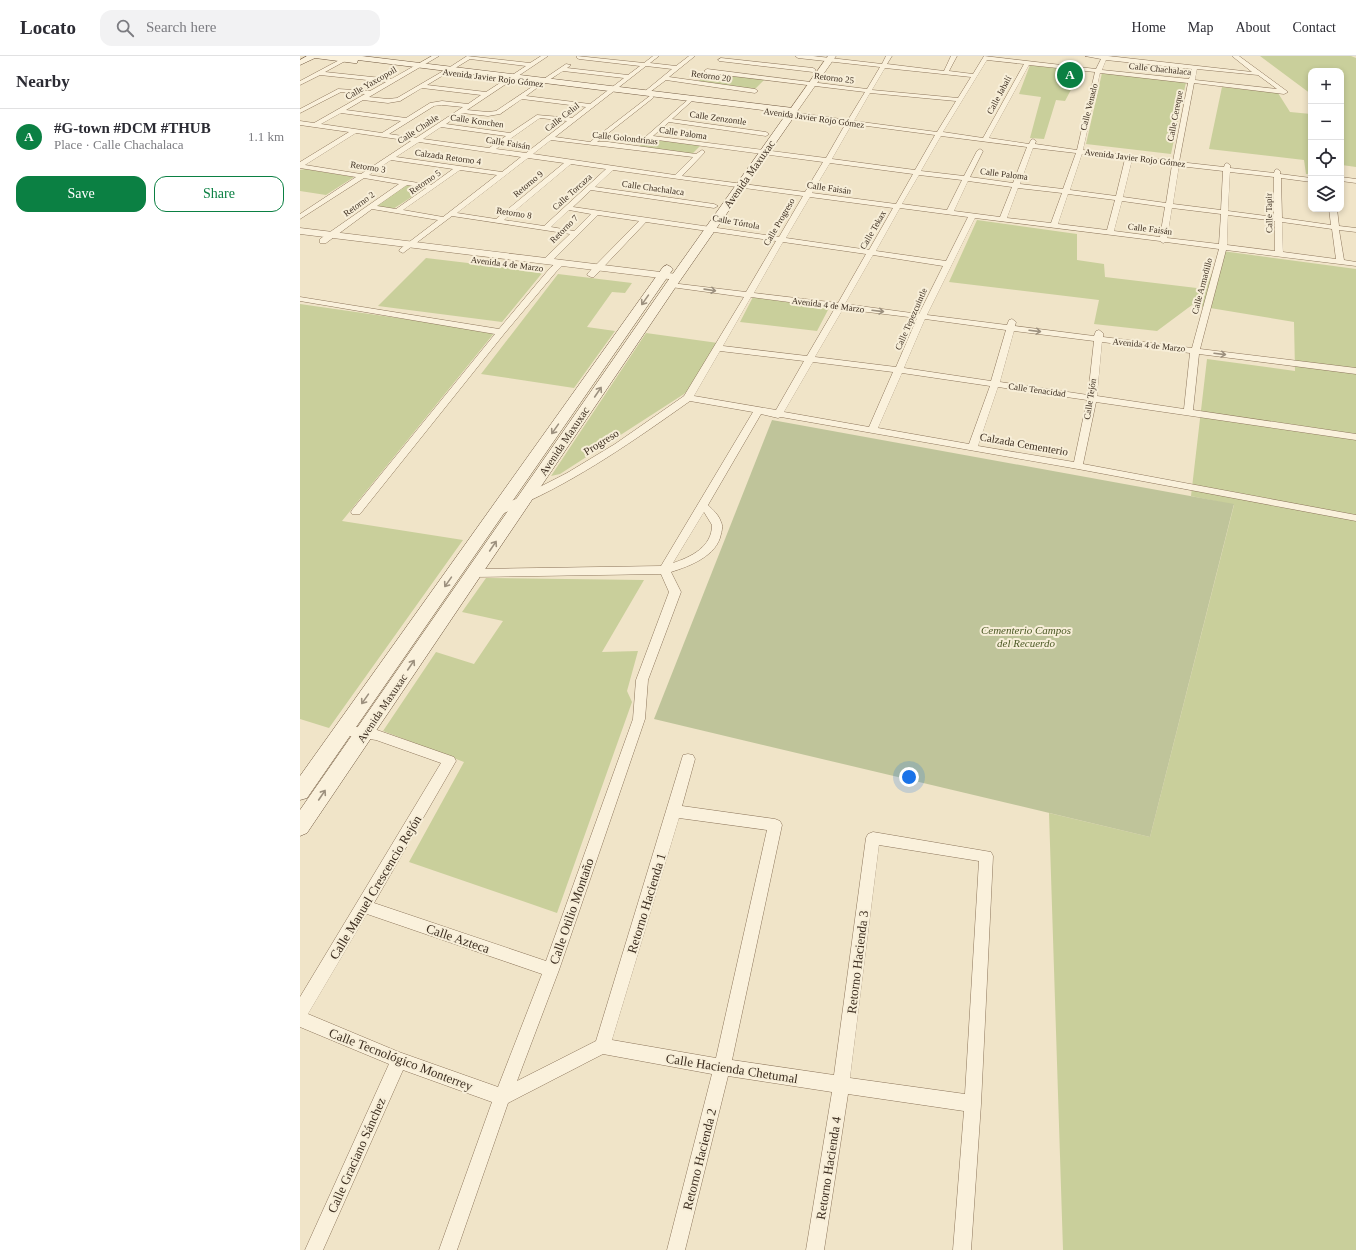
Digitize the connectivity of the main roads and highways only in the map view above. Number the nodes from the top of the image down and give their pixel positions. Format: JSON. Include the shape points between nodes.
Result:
{"nodes":[{"id":1,"x":303,"y":56,"type":"edge"},
{"id":2,"x":314,"y":56,"type":"edge"},
{"id":3,"x":317,"y":56,"type":"edge"},
{"id":4,"x":347,"y":57,"type":"edge"},
{"id":5,"x":300,"y":58,"type":"edge"},
{"id":6,"x":300,"y":63,"type":"edge"},
{"id":7,"x":690,"y":100,"type":"junction"},
{"id":8,"x":785,"y":114,"type":"junction"},
{"id":9,"x":759,"y":152,"type":"junction"},
{"id":10,"x":735,"y":186,"type":"junction"},
{"id":11,"x":705,"y":227,"type":"junction"},
{"id":12,"x":667,"y":280,"type":"junction"},
{"id":13,"x":300,"y":792,"type":"edge"},
{"id":14,"x":300,"y":827,"type":"edge"}],
"edges":[{"from":1,"to":5,"type":"main road"},
{"from":2,"to":6,"type":"main road"},
{"from":3,"to":4,"type":"main road","name":"Avenida Javier Rojo Gómez"},
{"from":4,"to":7,"type":"main road","name":"Avenida Javier Rojo Gómez"},
{"from":7,"to":8,"type":"main road","name":"Avenida Javier Rojo Gómez"},
{"from":7,"to":8,"type":"main road","name":"Avenida Javier Rojo Gómez","via":[[743,102]]},
{"from":8,"to":9,"type":"main road","name":"Avenida Maxuxac"},
{"from":8,"to":9,"type":"main road","name":"Avenida Maxuxac"},
{"from":9,"to":10,"type":"main road","name":"Avenida Maxuxac"},
{"from":10,"to":11,"type":"main road","name":"Avenida Maxuxac"},
{"from":10,"to":11,"type":"main road","name":"Avenida Maxuxac","via":[[714,206]]},
{"from":11,"to":12,"type":"main road","name":"Avenida Maxuxac"},
{"from":12,"to":13,"type":"main road","name":"Avenida Maxuxac","one_way":true,"via":[[496,512]]},
{"from":14,"to":12,"type":"main road","name":"Avenida Maxuxac","one_way":true,"via":[[523,501]]}]}
